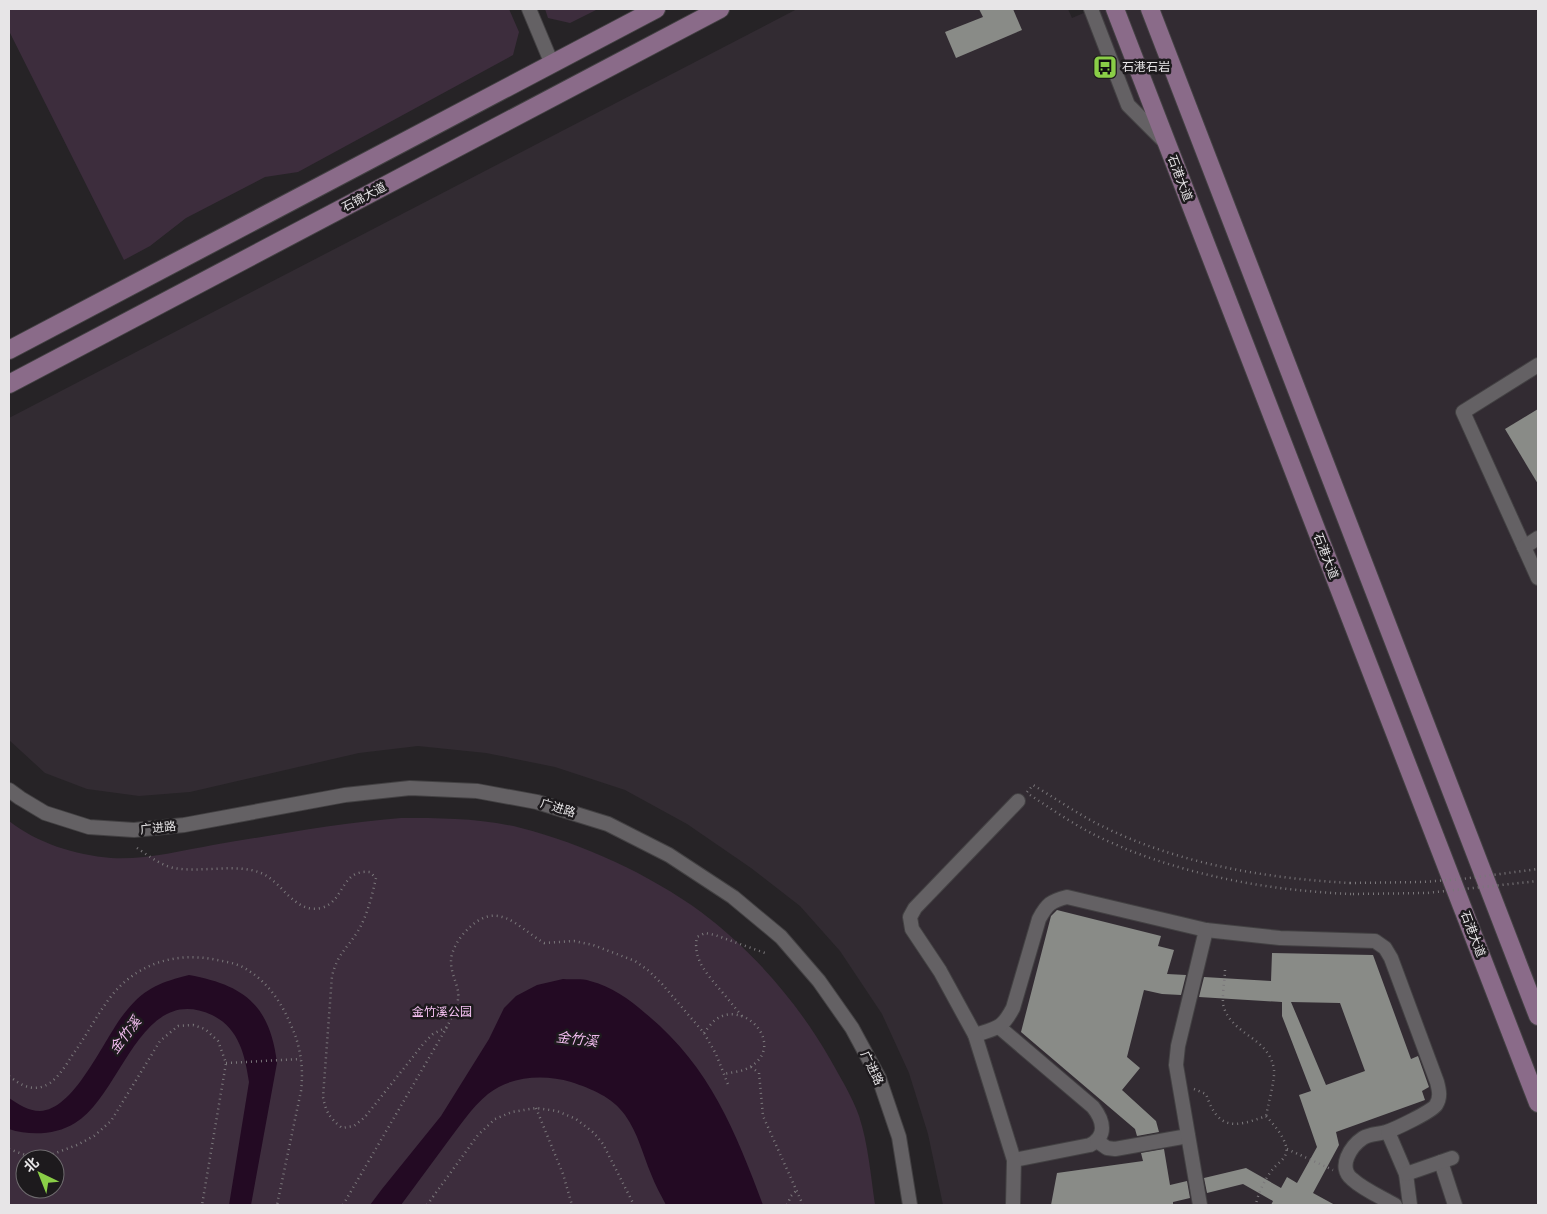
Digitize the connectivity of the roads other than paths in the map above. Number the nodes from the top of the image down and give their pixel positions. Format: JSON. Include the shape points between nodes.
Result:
{"nodes":[{"id":1,"x":529,"y":9,"type":"edge"},
{"id":2,"x":656,"y":9,"type":"edge"},
{"id":3,"x":720,"y":9,"type":"edge"},
{"id":4,"x":1091,"y":9,"type":"edge"},
{"id":5,"x":1115,"y":9,"type":"edge"},
{"id":6,"x":1150,"y":9,"type":"edge"},
{"id":7,"x":552,"y":64,"type":"junction"},
{"id":8,"x":1166,"y":143,"type":"junction"},
{"id":9,"x":9,"y":350,"type":"edge"},
{"id":10,"x":1538,"y":365,"type":"edge"},
{"id":11,"x":9,"y":384,"type":"edge"},
{"id":12,"x":1538,"y":538,"type":"edge"},
{"id":13,"x":1524,"y":546,"type":"junction"},
{"id":14,"x":1538,"y":578,"type":"edge"},
{"id":15,"x":9,"y":790,"type":"edge"},
{"id":16,"x":1018,"y":801,"type":"dead end"},
{"id":17,"x":1206,"y":930,"type":"junction"},
{"id":18,"x":1538,"y":1016,"type":"edge"},
{"id":19,"x":999,"y":1027,"type":"junction"},
{"id":20,"x":975,"y":1035,"type":"junction"},
{"id":21,"x":1538,"y":1103,"type":"edge"},
{"id":22,"x":1388,"y":1132,"type":"junction"},
{"id":23,"x":1188,"y":1136,"type":"junction"},
{"id":24,"x":1097,"y":1141,"type":"junction"},
{"id":25,"x":1014,"y":1160,"type":"junction"},
{"id":26,"x":1406,"y":1174,"type":"junction"},
{"id":27,"x":910,"y":1205,"type":"edge"},
{"id":28,"x":1013,"y":1205,"type":"edge"},
{"id":29,"x":1200,"y":1205,"type":"edge"},
{"id":30,"x":1395,"y":1205,"type":"edge"},
{"id":31,"x":1410,"y":1205,"type":"edge"},
{"id":32,"x":1455,"y":1205,"type":"edge"}],
"edges":[{"from":1,"to":7,"type":"street"},
{"from":2,"to":7,"type":"main road"},
{"from":3,"to":11,"type":"main road","name":"石锦大道"},
{"from":4,"to":8,"type":"street","via":[[1128,105]]},
{"from":5,"to":8,"type":"main road","name":"石港大道"},
{"from":6,"to":18,"type":"main road"},
{"from":7,"to":9,"type":"main road"},
{"from":8,"to":21,"type":"main road","name":"石港大道"},
{"from":10,"to":13,"type":"street","via":[[1463,412]]},
{"from":12,"to":13,"type":"street"},
{"from":13,"to":14,"type":"street"},
{"from":15,"to":27,"type":"street","name":"广进路","via":[[45,813],[89,827],[134,830],[184,825],[345,794],[410,788],[477,791],[537,802],[608,824],[669,854],[733,897],[781,937],[819,980],[852,1028],[879,1078],[899,1137]]},
{"from":16,"to":20,"type":"street","via":[[914,908],[910,917],[912,929],[940,971]]},
{"from":17,"to":19,"type":"street","via":[[1067,897],[1053,900],[1039,919],[1013,1008]]},
{"from":17,"to":22,"type":"street","via":[[1280,938],[1375,941],[1385,948],[1440,1094],[1436,1105],[1427,1113]]},
{"from":17,"to":23,"type":"street","via":[[1176,1065]]},
{"from":19,"to":20,"type":"street"},
{"from":19,"to":24,"type":"street","via":[[1093,1107],[1102,1124]]},
{"from":20,"to":25,"type":"street"},
{"from":22,"to":26,"type":"street"},
{"from":22,"to":30,"type":"street","via":[[1364,1137],[1345,1160],[1345,1169],[1350,1178]]},
{"from":23,"to":24,"type":"street","via":[[1115,1149]]},
{"from":23,"to":29,"type":"street"},
{"from":24,"to":25,"type":"street"},
{"from":25,"to":28,"type":"street"},
{"from":26,"to":31,"type":"street"},
{"from":26,"to":32,"type":"street","via":[[1447,1160]]}]}
